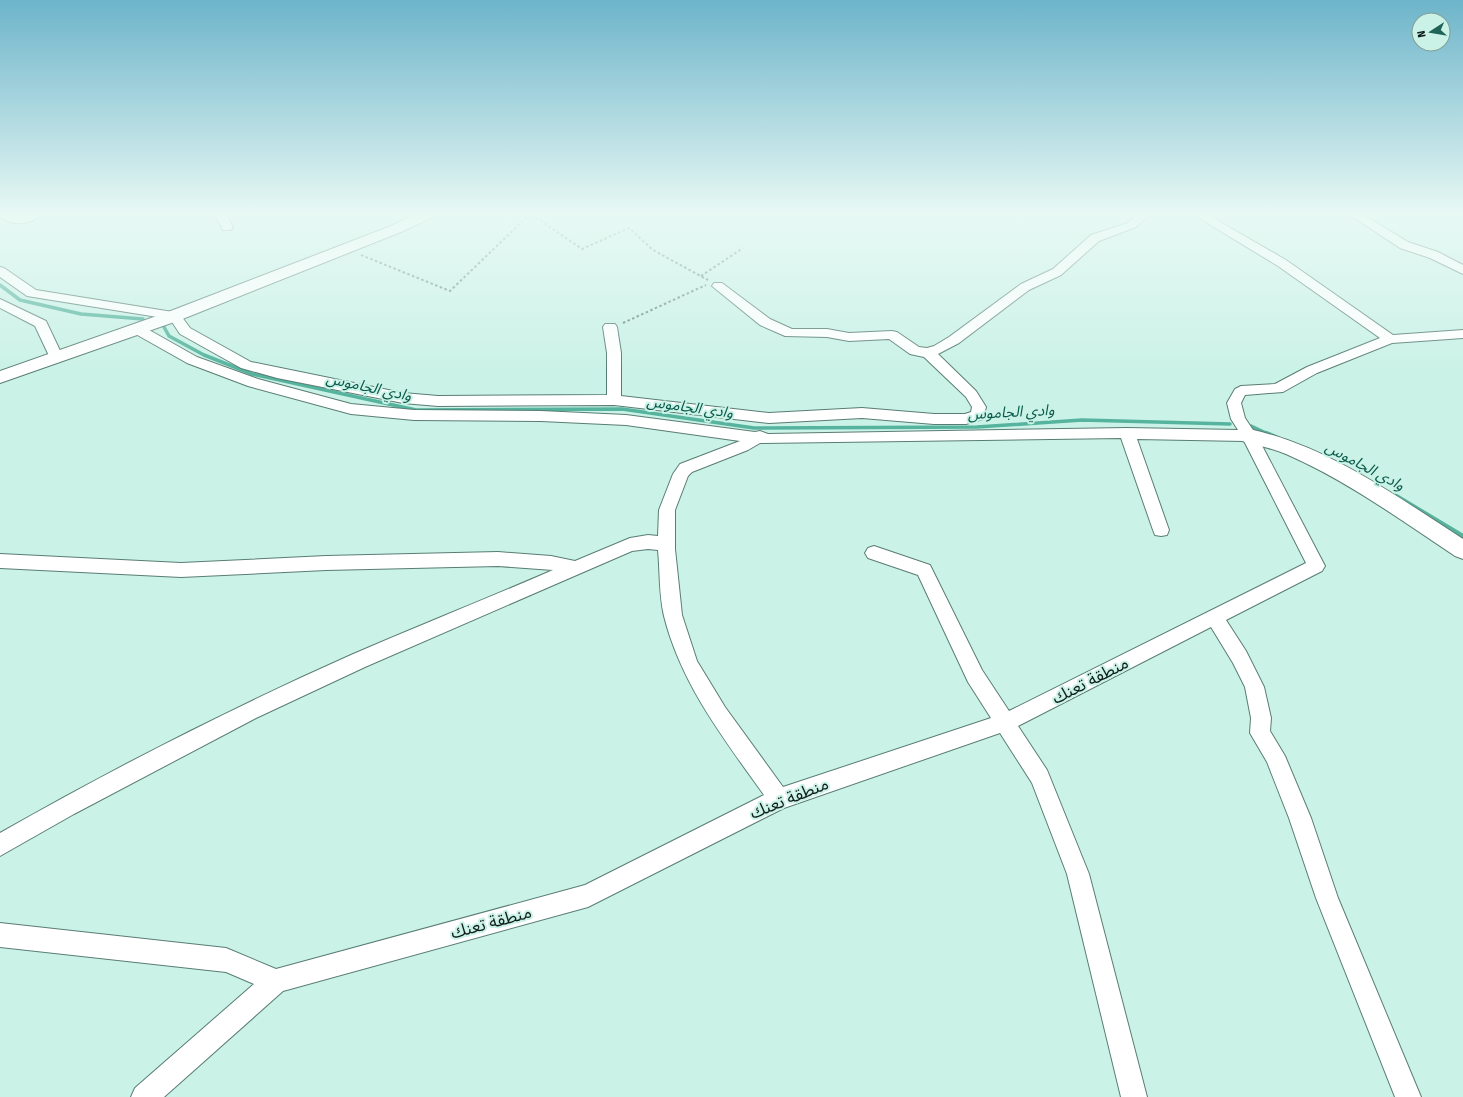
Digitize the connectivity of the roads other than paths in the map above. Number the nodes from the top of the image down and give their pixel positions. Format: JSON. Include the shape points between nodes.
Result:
{"nodes":[{"id":1,"x":303,"y":266,"type":"edge"},
{"id":2,"x":1063,"y":266,"type":"edge"},
{"id":3,"x":1287,"y":266,"type":"edge"},
{"id":4,"x":0,"y":271,"type":"edge"},
{"id":5,"x":718,"y":286,"type":"dead end"},
{"id":6,"x":0,"y":303,"type":"edge"},
{"id":7,"x":174,"y":316,"type":"junction"},
{"id":8,"x":610,"y":327,"type":"road end"},
{"id":9,"x":137,"y":329,"type":"junction"},
{"id":10,"x":1463,"y":334,"type":"edge"},
{"id":11,"x":1390,"y":339,"type":"junction"},
{"id":12,"x":928,"y":352,"type":"junction"},
{"id":13,"x":56,"y":357,"type":"junction"},
{"id":14,"x":0,"y":377,"type":"edge"},
{"id":15,"x":614,"y":400,"type":"junction"},
{"id":16,"x":769,"y":418,"type":"junction"},
{"id":17,"x":1127,"y":433,"type":"junction"},
{"id":18,"x":1249,"y":436,"type":"junction"},
{"id":19,"x":759,"y":438,"type":"junction"},
{"id":20,"x":1161,"y":530,"type":"dead end"},
{"id":21,"x":666,"y":544,"type":"junction"},
{"id":22,"x":1463,"y":550,"type":"edge"},
{"id":23,"x":874,"y":553,"type":"dead end"},
{"id":24,"x":0,"y":561,"type":"edge"},
{"id":25,"x":575,"y":568,"type":"junction"},
{"id":26,"x":1214,"y":616,"type":"junction"},
{"id":27,"x":1006,"y":722,"type":"junction"},
{"id":28,"x":779,"y":799,"type":"junction"},
{"id":29,"x":0,"y":845,"type":"edge"},
{"id":30,"x":0,"y":935,"type":"edge"},
{"id":31,"x":276,"y":981,"type":"junction"},
{"id":32,"x":144,"y":1097,"type":"edge"},
{"id":33,"x":1134,"y":1097,"type":"edge"},
{"id":34,"x":1408,"y":1097,"type":"edge"}],
"edges":[{"from":1,"to":7,"type":"street"},
{"from":2,"to":12,"type":"street","via":[[1057,272],[1025,287],[954,340]]},
{"from":3,"to":11,"type":"street"},
{"from":4,"to":7,"type":"street","via":[[32,293]]},
{"from":5,"to":12,"type":"street","via":[[765,322],[790,333],[827,333],[849,337],[892,335],[915,351]]},
{"from":6,"to":13,"type":"street","via":[[41,324]]},
{"from":7,"to":9,"type":"street"},
{"from":7,"to":15,"type":"street","via":[[186,331],[246,365],[277,374],[438,401]]},
{"from":8,"to":15,"type":"street","via":[[614,353]]},
{"from":9,"to":13,"type":"street"},
{"from":9,"to":19,"type":"street","via":[[192,360],[239,378],[351,409],[414,415],[626,420]]},
{"from":10,"to":11,"type":"street"},
{"from":11,"to":18,"type":"street","via":[[1312,370],[1278,389],[1253,388],[1240,392],[1234,403],[1238,419]]},
{"from":12,"to":16,"type":"street","via":[[971,394],[979,407],[978,415],[966,419],[862,413]]},
{"from":13,"to":14,"type":"street"},
{"from":15,"to":16,"type":"street"},
{"from":16,"to":19,"type":"street"},
{"from":17,"to":18,"type":"street"},
{"from":17,"to":19,"type":"street"},
{"from":17,"to":20,"type":"street"},
{"from":18,"to":22,"type":"street","via":[[1283,445],[1327,466]]},
{"from":18,"to":26,"type":"street","name":"منطقة تعنك","via":[[1316,566]]},
{"from":19,"to":21,"type":"street","via":[[686,468],[681,474],[667,510]]},
{"from":21,"to":25,"type":"street","via":[[648,542],[630,545]]},
{"from":21,"to":28,"type":"street","via":[[673,615],[689,664],[718,713]]},
{"from":23,"to":27,"type":"street","via":[[924,570],[975,676]]},
{"from":24,"to":25,"type":"street","via":[[181,570],[498,559],[550,563]]},
{"from":25,"to":29,"type":"street","via":[[358,661],[249,712],[66,807]]},
{"from":26,"to":27,"type":"street","name":"منطقة تعنك"},
{"from":26,"to":34,"type":"street","via":[[1243,664],[1259,700],[1263,720],[1260,733],[1275,756],[1300,818],[1327,898]]},
{"from":27,"to":28,"type":"street","name":"منطقة تعنك"},
{"from":27,"to":33,"type":"street","via":[[1040,777],[1078,874]]},
{"from":28,"to":31,"type":"street","name":"منطقة تعنك","via":[[588,896]]},
{"from":30,"to":31,"type":"street","via":[[226,960]]},
{"from":31,"to":32,"type":"street","name":"منطقة تعنك"}]}
